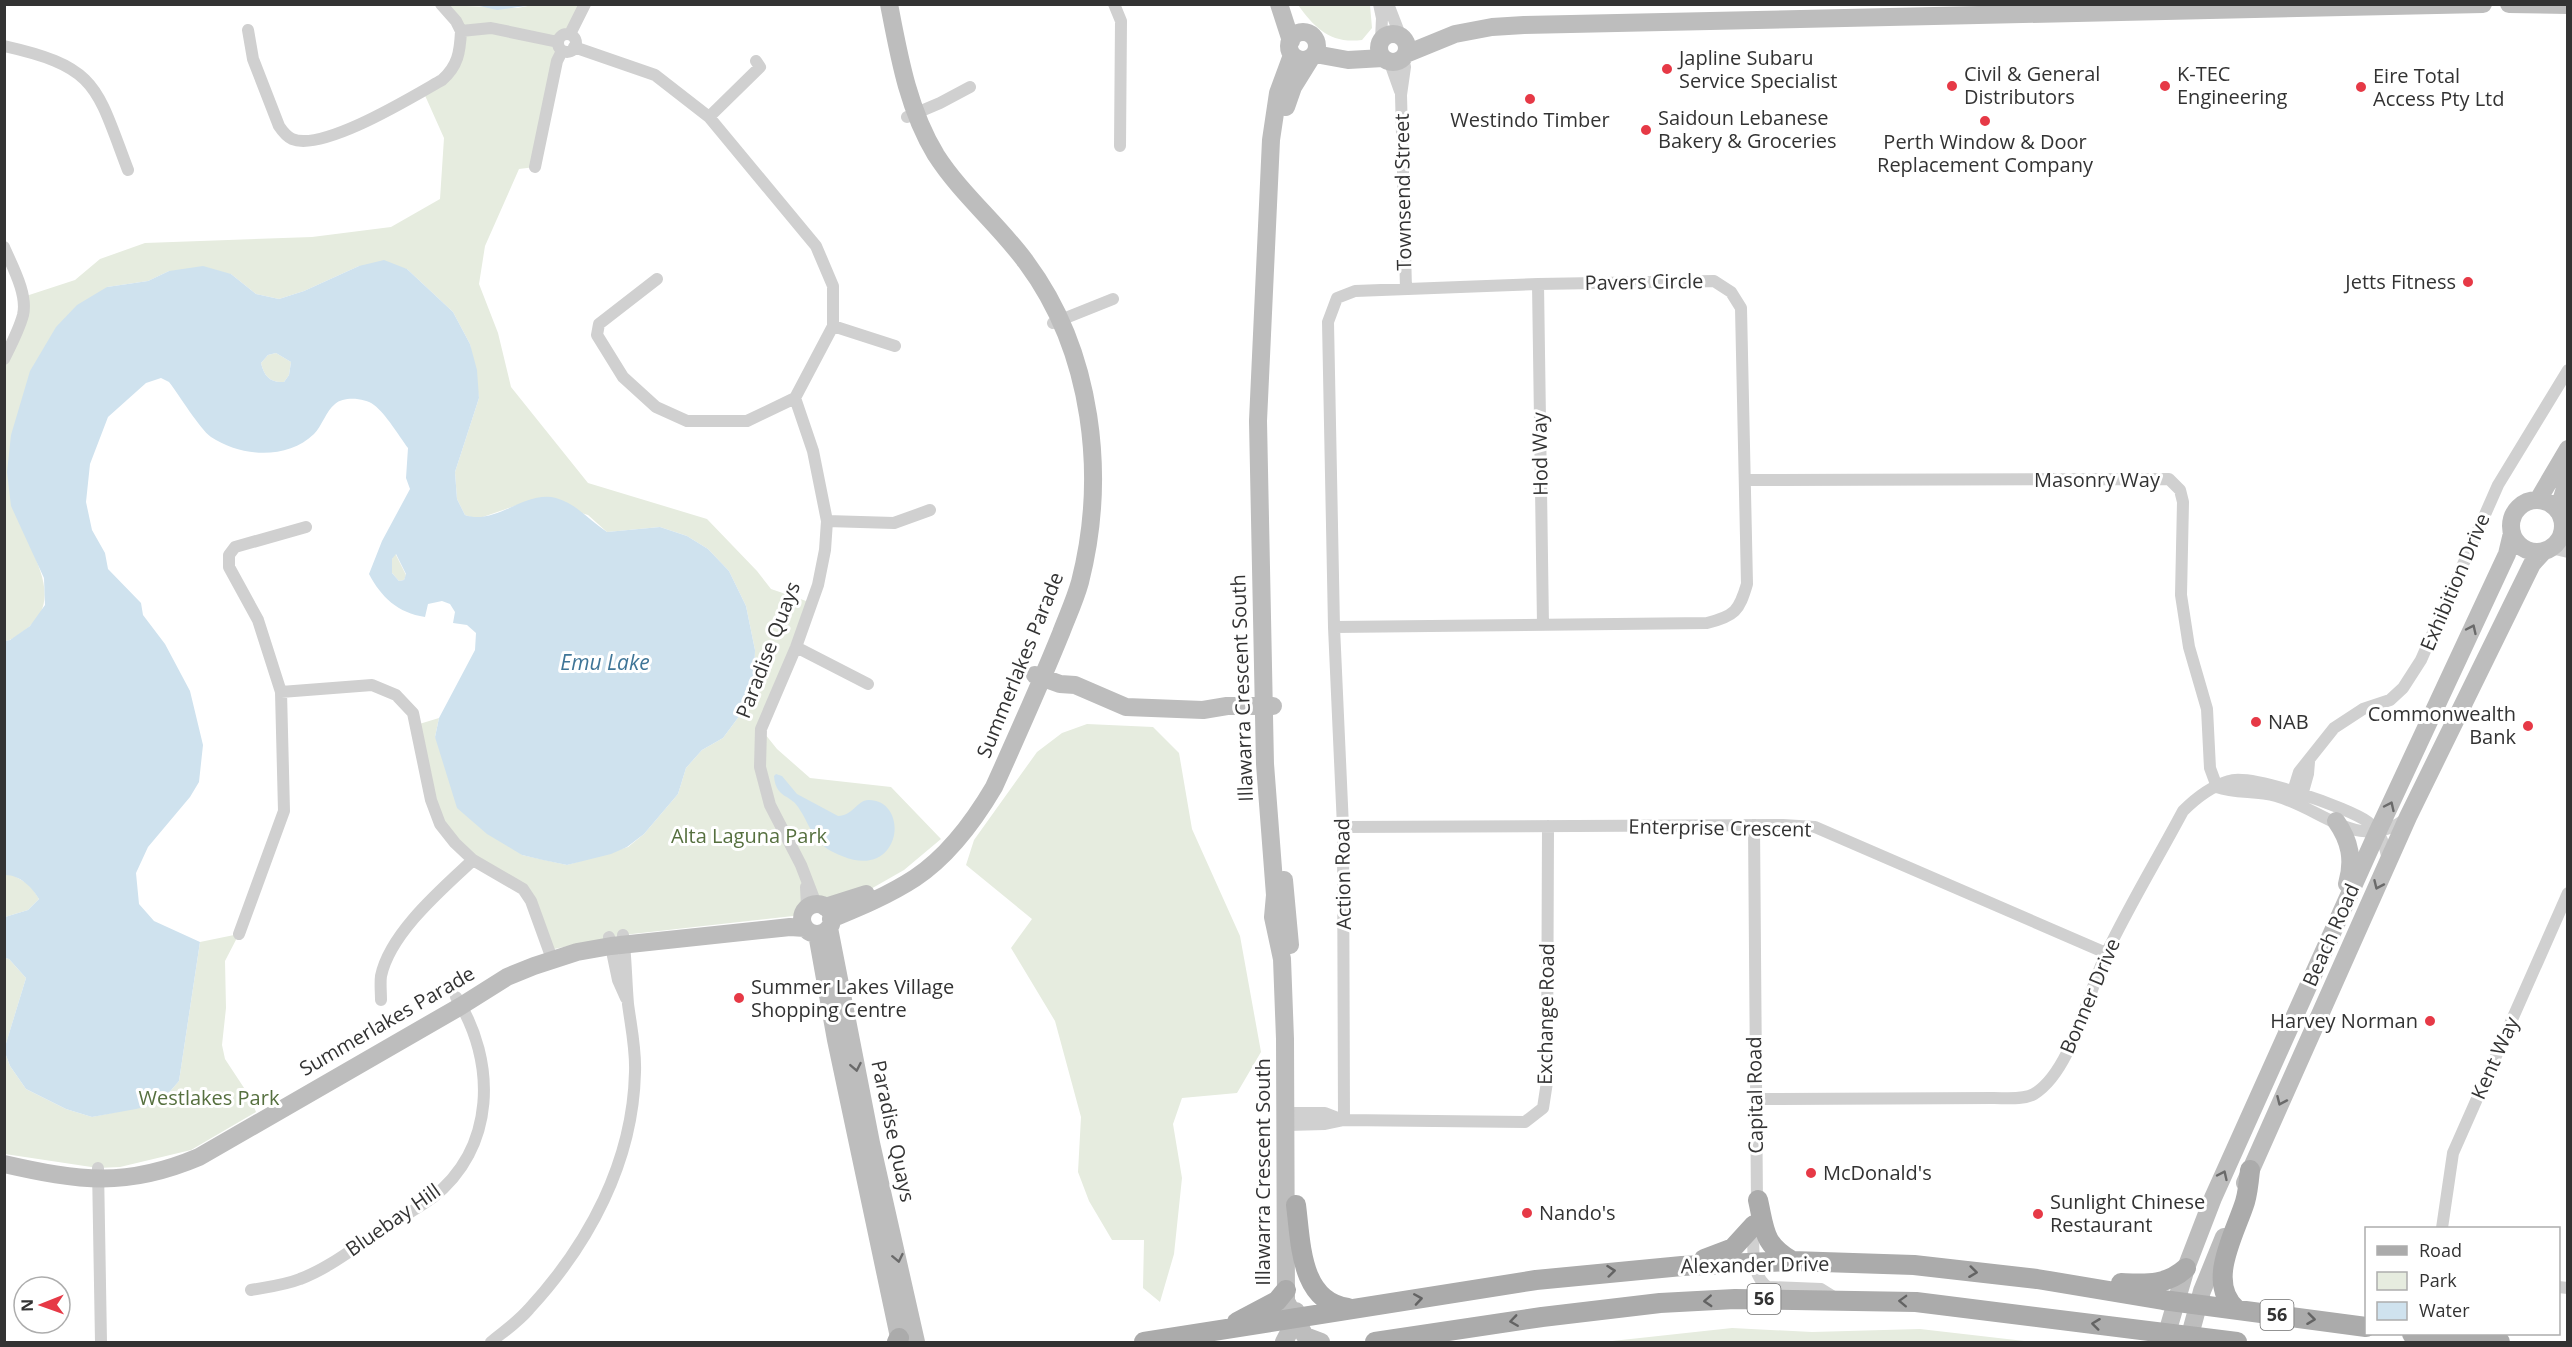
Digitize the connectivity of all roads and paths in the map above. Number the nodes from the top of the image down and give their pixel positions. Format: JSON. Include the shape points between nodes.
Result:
{"nodes":[{"id":1,"x":441,"y":4,"type":"edge"},
{"id":2,"x":585,"y":4,"type":"edge"},
{"id":3,"x":879,"y":4,"type":"edge"},
{"id":4,"x":889,"y":4,"type":"edge"},
{"id":5,"x":1114,"y":4,"type":"edge"},
{"id":6,"x":1279,"y":4,"type":"edge"},
{"id":7,"x":1291,"y":4,"type":"edge"},
{"id":8,"x":1379,"y":4,"type":"edge"},
{"id":9,"x":1388,"y":4,"type":"edge"},
{"id":10,"x":2482,"y":4,"type":"edge"},
{"id":11,"x":2509,"y":4,"type":"edge"},
{"id":12,"x":2568,"y":5,"type":"edge"},
{"id":13,"x":248,"y":30,"type":"dead end"},
{"id":14,"x":461,"y":31,"type":"junction"},
{"id":15,"x":4,"y":46,"type":"edge"},
{"id":16,"x":565,"y":47,"type":"junction"},
{"id":17,"x":1305,"y":47,"type":"junction"},
{"id":18,"x":1393,"y":48,"type":"junction"},
{"id":19,"x":756,"y":61,"type":"dead end"},
{"id":20,"x":970,"y":87,"type":"dead end"},
{"id":21,"x":1401,"y":96,"type":"junction"},
{"id":22,"x":911,"y":115,"type":"junction"},
{"id":23,"x":709,"y":117,"type":"junction"},
{"id":24,"x":1120,"y":146,"type":"dead end"},
{"id":25,"x":535,"y":167,"type":"dead end"},
{"id":26,"x":128,"y":170,"type":"dead end"},
{"id":27,"x":4,"y":247,"type":"edge"},
{"id":28,"x":657,"y":279,"type":"dead end"},
{"id":29,"x":1538,"y":284,"type":"junction"},
{"id":30,"x":1406,"y":289,"type":"junction"},
{"id":31,"x":1113,"y":299,"type":"dead end"},
{"id":32,"x":1056,"y":321,"type":"junction"},
{"id":33,"x":833,"y":326,"type":"junction"},
{"id":34,"x":895,"y":346,"type":"dead end"},
{"id":35,"x":4,"y":359,"type":"edge"},
{"id":36,"x":2568,"y":370,"type":"edge"},
{"id":37,"x":795,"y":398,"type":"junction"},
{"id":38,"x":2568,"y":449,"type":"edge"},
{"id":39,"x":2568,"y":479,"type":"edge"},
{"id":40,"x":1745,"y":480,"type":"junction"},
{"id":41,"x":2538,"y":500,"type":"junction"},
{"id":42,"x":930,"y":510,"type":"dead end"},
{"id":43,"x":827,"y":521,"type":"junction"},
{"id":44,"x":2563,"y":522,"type":"edge"},
{"id":45,"x":306,"y":527,"type":"dead end"},
{"id":46,"x":2512,"y":533,"type":"junction"},
{"id":47,"x":2554,"y":550,"type":"edge"},
{"id":48,"x":1542,"y":625,"type":"junction"},
{"id":49,"x":1334,"y":627,"type":"junction"},
{"id":50,"x":796,"y":647,"type":"junction"},
{"id":51,"x":1042,"y":669,"type":"junction"},
{"id":52,"x":868,"y":684,"type":"dead end"},
{"id":53,"x":281,"y":692,"type":"junction"},
{"id":54,"x":1268,"y":712,"type":"junction"},
{"id":55,"x":2217,"y":788,"type":"junction"},
{"id":56,"x":2296,"y":797,"type":"junction"},
{"id":57,"x":2408,"y":817,"type":"junction"},
{"id":58,"x":2336,"y":821,"type":"junction"},
{"id":59,"x":1754,"y":825,"type":"junction"},
{"id":60,"x":1548,"y":826,"type":"junction"},
{"id":61,"x":1344,"y":827,"type":"junction"},
{"id":62,"x":2377,"y":833,"type":"junction"},
{"id":63,"x":473,"y":860,"type":"junction"},
{"id":64,"x":2388,"y":862,"type":"junction"},
{"id":65,"x":2568,"y":893,"type":"edge"},
{"id":66,"x":817,"y":918,"type":"junction"},
{"id":67,"x":2336,"y":926,"type":"junction"},
{"id":68,"x":238,"y":934,"type":"dead end"},
{"id":69,"x":617,"y":941,"type":"junction"},
{"id":70,"x":2106,"y":953,"type":"junction"},
{"id":71,"x":551,"y":954,"type":"junction"},
{"id":72,"x":381,"y":1000,"type":"dead end"},
{"id":73,"x":459,"y":1002,"type":"junction"},
{"id":74,"x":2306,"y":1046,"type":"junction"},
{"id":75,"x":2260,"y":1094,"type":"junction"},
{"id":76,"x":1755,"y":1099,"type":"junction"},
{"id":77,"x":1292,"y":1119,"type":"junction"},
{"id":78,"x":1344,"y":1120,"type":"junction"},
{"id":79,"x":4,"y":1154,"type":"edge"},
{"id":80,"x":4,"y":1164,"type":"edge"},
{"id":81,"x":2250,"y":1170,"type":"junction"},
{"id":82,"x":98,"y":1174,"type":"junction"},
{"id":83,"x":1758,"y":1200,"type":"junction"},
{"id":84,"x":1296,"y":1205,"type":"junction"},
{"id":85,"x":1754,"y":1225,"type":"junction"},
{"id":86,"x":2442,"y":1227,"type":"edge"},
{"id":87,"x":1792,"y":1261,"type":"junction"},
{"id":88,"x":1756,"y":1263,"type":"junction"},
{"id":89,"x":1682,"y":1266,"type":"junction"},
{"id":90,"x":2186,"y":1268,"type":"junction"},
{"id":91,"x":2037,"y":1279,"type":"junction"},
{"id":92,"x":251,"y":1290,"type":"dead end"},
{"id":93,"x":1286,"y":1290,"type":"junction"},
{"id":94,"x":1838,"y":1299,"type":"junction"},
{"id":95,"x":2176,"y":1301,"type":"junction"},
{"id":96,"x":2199,"y":1303,"type":"junction"},
{"id":97,"x":1360,"y":1309,"type":"junction"},
{"id":98,"x":2237,"y":1310,"type":"junction"},
{"id":99,"x":1296,"y":1319,"type":"junction"},
{"id":100,"x":2365,"y":1327,"type":"edge"},
{"id":101,"x":1209,"y":1333,"type":"junction"},
{"id":102,"x":2135,"y":1335,"type":"edge"},
{"id":103,"x":2423,"y":1335,"type":"edge"},
{"id":104,"x":2166,"y":1338,"type":"edge"},
{"id":105,"x":2189,"y":1339,"type":"edge"},
{"id":106,"x":903,"y":1341,"type":"edge"},
{"id":107,"x":101,"y":1342,"type":"edge"},
{"id":108,"x":491,"y":1342,"type":"edge"},
{"id":109,"x":1144,"y":1342,"type":"edge"},
{"id":110,"x":1284,"y":1342,"type":"edge"},
{"id":111,"x":1321,"y":1342,"type":"edge"},
{"id":112,"x":1375,"y":1342,"type":"edge"},
{"id":113,"x":2237,"y":1342,"type":"edge"},
{"id":114,"x":2500,"y":1342,"type":"edge"}],
"edges":[{"from":1,"to":14,"type":"street"},
{"from":2,"to":16,"type":"street","via":[[570,34],[574,37]]},
{"from":3,"to":22,"type":"street","name":"Summerlakes Parade","via":[[897,88]]},
{"from":4,"to":22,"type":"street","name":"Summerlakes Parade"},
{"from":5,"to":24,"type":"street","via":[[1121,21]]},
{"from":6,"to":17,"type":"street"},
{"from":7,"to":17,"type":"street"},
{"from":8,"to":18,"type":"street","name":"Townsend Street"},
{"from":9,"to":18,"type":"street","name":"Townsend Street"},
{"from":10,"to":18,"type":"street","via":[[1573,23],[1492,27]]},
{"from":11,"to":12,"type":"street"},
{"from":13,"to":14,"type":"street","via":[[253,59],[279,126],[293,140],[305,141],[356,127],[442,80],[458,60]]},
{"from":14,"to":16,"type":"street","via":[[491,28]]},
{"from":15,"to":26,"type":"street","via":[[56,59],[86,78],[105,110]]},
{"from":16,"to":23,"type":"street","via":[[655,75]]},
{"from":16,"to":25,"type":"street","via":[[557,61]]},
{"from":17,"to":18,"type":"street","via":[[1348,60]]},
{"from":17,"to":54,"type":"street","name":"Illawarra Crescent South","via":[[1278,93],[1271,140],[1258,409]]},
{"from":18,"to":21,"type":"street","name":"Townsend Street","via":[[1390,63]]},
{"from":18,"to":21,"type":"street","name":"Townsend Street","via":[[1405,67]]},
{"from":19,"to":23,"type":"street","via":[[760,67]]},
{"from":20,"to":22,"type":"street"},
{"from":21,"to":30,"type":"street","name":"Townsend Street"},
{"from":22,"to":32,"type":"street","name":"Summerlakes Parade","via":[[938,157],[1028,264]]},
{"from":23,"to":33,"type":"street","via":[[816,246],[833,286]]},
{"from":27,"to":35,"type":"street","via":[[24,307]]},
{"from":28,"to":37,"type":"street","via":[[598,324],[597,335],[623,377],[656,408],[687,421],[747,421]]},
{"from":29,"to":30,"type":"street","name":"Pavers Circle"},
{"from":29,"to":40,"type":"street","name":"Pavers Circle","via":[[1713,281],[1731,292],[1741,308]]},
{"from":29,"to":48,"type":"street","name":"Hod Way"},
{"from":30,"to":49,"type":"street","name":"Pavers Circle","via":[[1355,291],[1337,298],[1328,322]]},
{"from":31,"to":32,"type":"street"},
{"from":32,"to":51,"type":"street","name":"Summerlakes Parade","via":[[1077,366],[1089,418],[1094,490],[1079,584]]},
{"from":33,"to":34,"type":"street"},
{"from":33,"to":37,"type":"street"},
{"from":36,"to":56,"type":"street","name":"Exhibition Drive","via":[[2498,485],[2421,660],[2390,700],[2363,709],[2334,728],[2309,762]]},
{"from":37,"to":43,"type":"street","name":"Paradise Quays","via":[[813,451]]},
{"from":38,"to":41,"type":"street"},
{"from":39,"to":44,"type":"street"},
{"from":40,"to":48,"type":"street","name":"Pavers Circle","via":[[1747,584],[1742,602],[1729,617],[1707,623]]},
{"from":40,"to":55,"type":"street","name":"Masonry Way","via":[[2169,479],[2180,490],[2183,502],[2181,595],[2189,647],[2207,709],[2210,768]]},
{"from":41,"to":44,"type":"street","via":[[2553,505]]},
{"from":41,"to":46,"type":"street","via":[[2517,510]]},
{"from":42,"to":43,"type":"street","via":[[894,523]]},
{"from":43,"to":50,"type":"street","name":"Paradise Quays","via":[[818,585]]},
{"from":44,"to":47,"type":"street"},
{"from":45,"to":53,"type":"street","via":[[235,547],[230,555],[229,567],[258,620]]},
{"from":46,"to":47,"type":"street","via":[[2525,548]]},
{"from":62,"to":46,"type":"street","name":"Beach Road","one_way":true,"via":[[2506,554]]},
{"from":47,"to":57,"type":"street","name":"Beach Road","via":[[2532,564]]},
{"from":48,"to":49,"type":"street","name":"Pavers Circle"},
{"from":49,"to":61,"type":"street","name":"Action Road"},
{"from":50,"to":52,"type":"street"},
{"from":50,"to":66,"type":"street","name":"Paradise Quays","via":[[760,729],[760,767],[770,805],[806,877]]},
{"from":51,"to":54,"type":"street","via":[[1064,673],[1075,685],[1126,706],[1203,710],[1227,706]]},
{"from":51,"to":66,"type":"street","name":"Summerlakes Parade","via":[[991,774],[964,816],[920,861],[883,887]]},
{"from":53,"to":63,"type":"street","via":[[372,686],[396,695],[413,713],[431,800],[440,824]]},
{"from":53,"to":68,"type":"street","via":[[284,811]]},
{"from":54,"to":77,"type":"street","name":"Illawarra Crescent South","via":[[1273,917],[1282,959]]},
{"from":55,"to":56,"type":"street","name":"Bonner Drive","via":[[2230,780],[2269,785]]},
{"from":55,"to":70,"type":"street","name":"Bonner Drive","via":[[2193,800],[2183,811]]},
{"from":56,"to":58,"type":"street","name":"Bonner Drive"},
{"from":56,"to":62,"type":"street","name":"Bonner Drive","via":[[2368,822]]},
{"from":57,"to":62,"type":"street"},
{"from":57,"to":64,"type":"street","name":"Beach Road"},
{"from":58,"to":62,"type":"street","name":"Bonner Drive","via":[[2362,833]]},
{"from":58,"to":67,"type":"street","via":[[2345,836],[2351,863]]},
{"from":59,"to":60,"type":"street","name":"Enterprise Crescent"},
{"from":59,"to":70,"type":"street","name":"Enterprise Crescent","via":[[1815,827]]},
{"from":59,"to":76,"type":"street","name":"Capital Road"},
{"from":60,"to":61,"type":"street","name":"Enterprise Crescent"},
{"from":60,"to":78,"type":"street","name":"Exchange Road","via":[[1547,1083],[1543,1108],[1525,1122]]},
{"from":61,"to":78,"type":"street","name":"Action Road"},
{"from":62,"to":64,"type":"street","via":[[2385,845]]},
{"from":62,"to":67,"type":"street","name":"Beach Road"},
{"from":63,"to":71,"type":"street","via":[[523,889]]},
{"from":63,"to":72,"type":"street","via":[[421,909],[391,952],[381,976]]},
{"from":64,"to":74,"type":"street","name":"Beach Road","one_way":true},
{"from":65,"to":86,"type":"street","name":"Kent Way","via":[[2453,1153]]},
{"from":66,"to":69,"type":"street","name":"Summerlakes Parade"},
{"from":66,"to":106,"type":"street","name":"Paradise Quays"},
{"from":67,"to":75,"type":"street","name":"Beach Road"},
{"from":69,"to":71,"type":"street","name":"Summerlakes Parade"},
{"from":69,"to":108,"type":"street","via":[[634,1043],[632,1110],[623,1154],[609,1192],[563,1267],[528,1310]]},
{"from":70,"to":76,"type":"street","name":"Bonner Drive","via":[[2067,1055],[2034,1094],[2020,1098]]},
{"from":71,"to":73,"type":"street","name":"Summerlakes Parade","via":[[506,968]]},
{"from":73,"to":82,"type":"street","name":"Summerlakes Parade","via":[[191,1150]]},
{"from":73,"to":92,"type":"street","name":"Bluebay Hill","via":[[481,1056],[486,1093],[475,1141],[459,1170],[433,1197],[323,1268],[291,1282]]},
{"from":74,"to":75,"type":"street","via":[[2286,1057],[2271,1089]]},
{"from":74,"to":81,"type":"street","name":"Beach Road","one_way":true},
{"from":90,"to":75,"type":"street","name":"Beach Road","one_way":true,"via":[[2212,1198]]},
{"from":76,"to":83,"type":"street","name":"Capital Road"},
{"from":77,"to":78,"type":"street","name":"Exchange Road","via":[[1324,1113]]},
{"from":77,"to":84,"type":"street","name":"Illawarra Crescent South"},
{"from":77,"to":93,"type":"street","name":"Illawarra Crescent South"},
{"from":79,"to":82,"type":"street","name":"Summerlakes Parade"},
{"from":80,"to":82,"type":"street","name":"Summerlakes Parade","via":[[48,1174]]},
{"from":81,"to":96,"type":"street","name":"Beach Road"},
{"from":81,"to":98,"type":"main road","via":[[2246,1199],[2222,1279],[2224,1294]]},
{"from":82,"to":107,"type":"street"},
{"from":83,"to":85,"type":"street","name":"Capital Road"},
{"from":83,"to":87,"type":"main road","via":[[1769,1243]]},
{"from":84,"to":97,"type":"main road","via":[[1306,1269],[1313,1288],[1332,1305]]},
{"from":84,"to":99,"type":"street","name":"Illawarra Crescent South"},
{"from":85,"to":88,"type":"street","name":"Capital Road"},
{"from":85,"to":89,"type":"main road","via":[[1725,1253]]},
{"from":87,"to":88,"type":"main road","name":"Alexander Drive","number":"56"},
{"from":87,"to":91,"type":"main road","name":"Alexander Drive","number":"56","one_way":true,"via":[[1914,1265]]},
{"from":88,"to":89,"type":"main road","name":"Alexander Drive","number":"56"},
{"from":88,"to":94,"type":"street","name":"Capital Road","via":[[1758,1276],[1768,1287],[1821,1289]]},
{"from":97,"to":89,"type":"main road","name":"Alexander Drive","number":"56","one_way":true,"via":[[1536,1280]]},
{"from":90,"to":91,"type":"main road","via":[[2174,1278],[2142,1284],[2071,1277]]},
{"from":90,"to":95,"type":"street","name":"Beach Road"},
{"from":91,"to":95,"type":"main road","name":"Alexander Drive","number":"56"},
{"from":93,"to":99,"type":"street","name":"Illawarra Crescent South","via":[[1286,1301]]},
{"from":93,"to":101,"type":"main road","via":[[1277,1301],[1245,1319]]},
{"from":102,"to":94,"type":"main road","name":"Alexander Drive","number":"56","one_way":true,"via":[[1916,1302]]},
{"from":94,"to":112,"type":"main road","name":"Alexander Drive","number":"56","one_way":true,"via":[[1660,1303]]},
{"from":95,"to":96,"type":"main road","name":"Alexander Drive","number":"56"},
{"from":95,"to":104,"type":"street","name":"Beach Road"},
{"from":96,"to":98,"type":"main road","name":"Alexander Drive","number":"56"},
{"from":96,"to":105,"type":"street","name":"Beach Road"},
{"from":97,"to":99,"type":"main road","name":"Alexander Drive","number":"56"},
{"from":98,"to":100,"type":"main road","name":"Alexander Drive","number":"56","one_way":true},
{"from":99,"to":101,"type":"main road","name":"Alexander Drive","number":"56"},
{"from":99,"to":110,"type":"street","name":"Illawarra Crescent South"},
{"from":99,"to":111,"type":"street","name":"Illawarra Crescent South","via":[[1305,1336]]},
{"from":101,"to":109,"type":"main road","name":"Alexander Drive","number":"56"},
{"from":102,"to":104,"type":"main road","name":"Alexander Drive","number":"56"},
{"from":103,"to":114,"type":"main road"},
{"from":104,"to":105,"type":"main road","name":"Alexander Drive","number":"56"},
{"from":105,"to":113,"type":"main road","name":"Alexander Drive","number":"56"}]}
